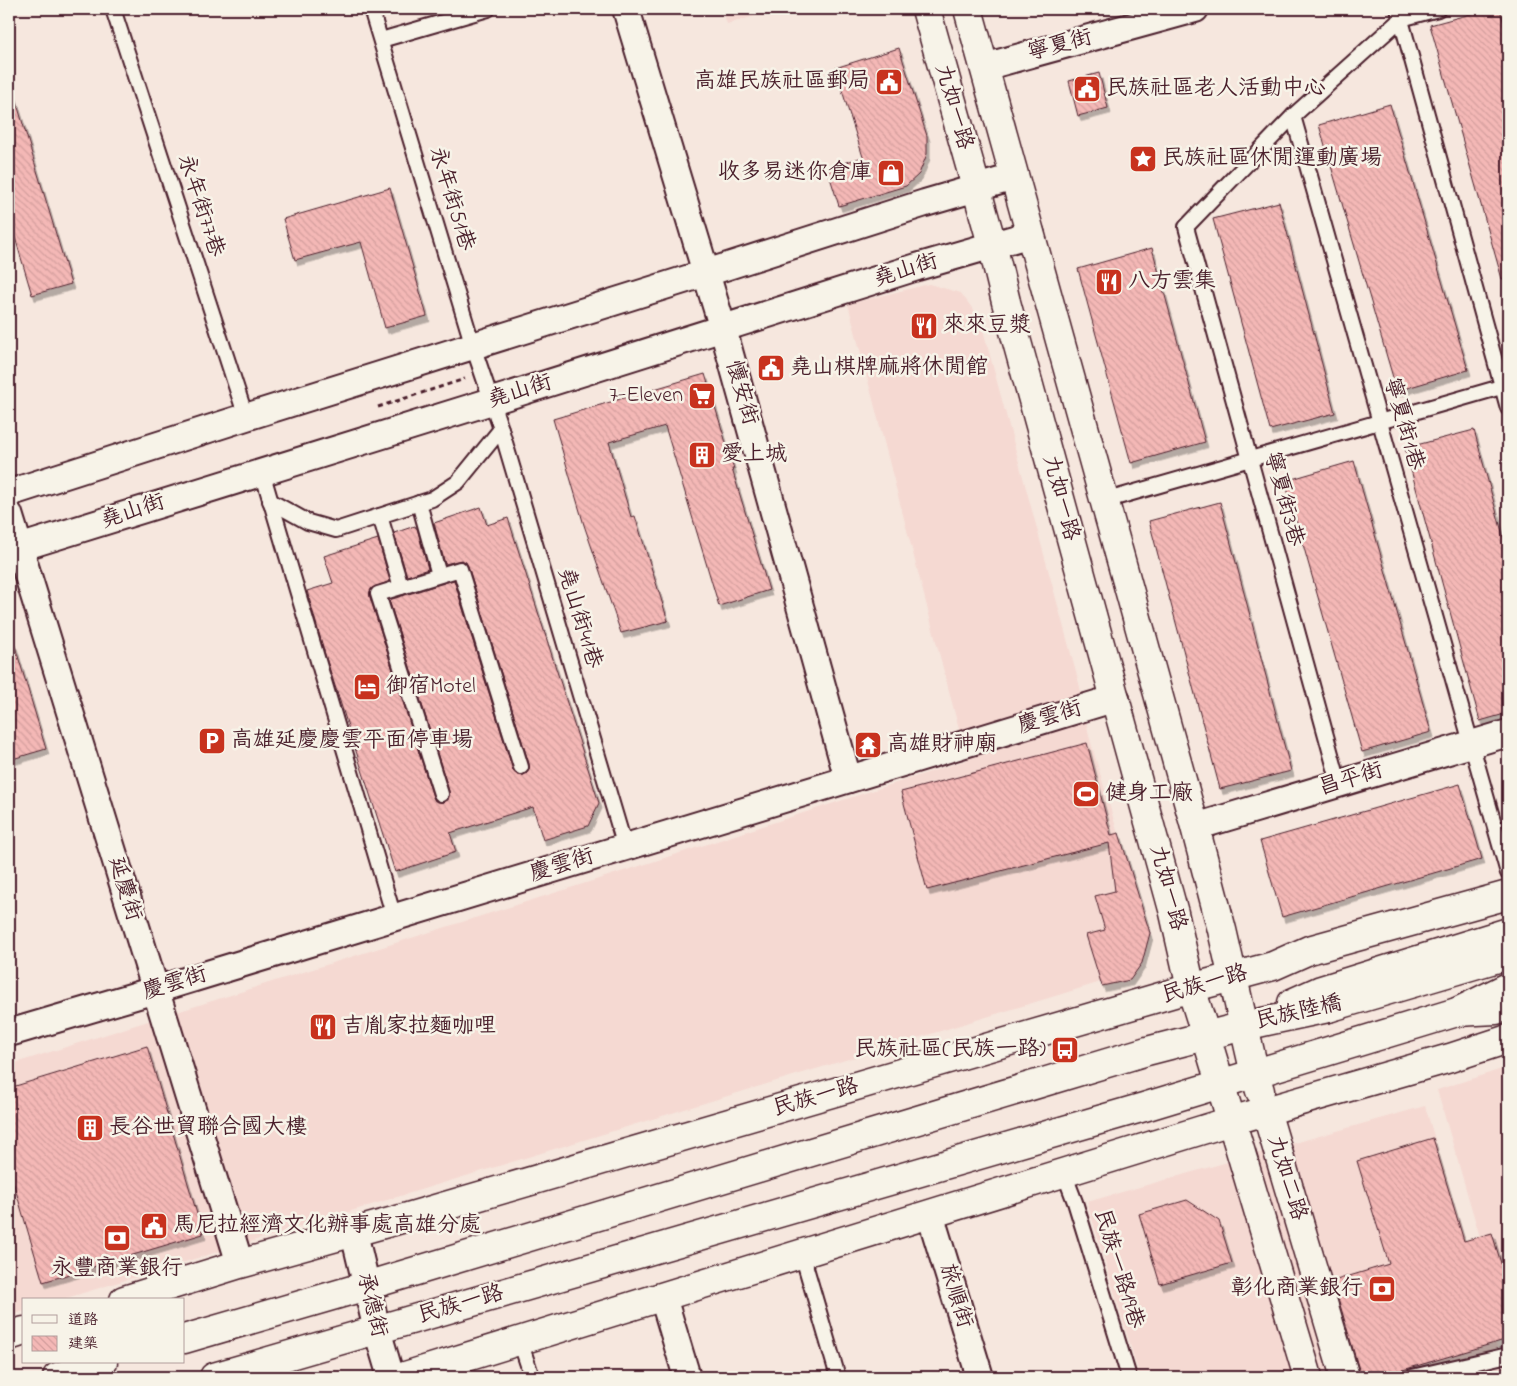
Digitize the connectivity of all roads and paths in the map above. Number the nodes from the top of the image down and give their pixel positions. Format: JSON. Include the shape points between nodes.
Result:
{"nodes":[{"id":1,"x":113,"y":9,"type":"edge"},
{"id":2,"x":371,"y":9,"type":"edge"},
{"id":3,"x":488,"y":9,"type":"edge"},
{"id":4,"x":626,"y":9,"type":"edge"},
{"id":5,"x":926,"y":9,"type":"edge"},
{"id":6,"x":968,"y":9,"type":"edge"},
{"id":7,"x":1195,"y":9,"type":"edge"},
{"id":8,"x":1438,"y":9,"type":"edge"},
{"id":9,"x":1400,"y":14,"type":"edge"},
{"id":10,"x":381,"y":40,"type":"junction"},
{"id":11,"x":984,"y":67,"type":"junction"},
{"id":12,"x":1293,"y":116,"type":"junction"},
{"id":13,"x":1014,"y":177,"type":"junction"},
{"id":14,"x":976,"y":188,"type":"junction"},
{"id":15,"x":1031,"y":234,"type":"junction"},
{"id":16,"x":992,"y":244,"type":"junction"},
{"id":17,"x":706,"y":273,"type":"junction"},
{"id":18,"x":723,"y":329,"type":"junction"},
{"id":19,"x":473,"y":346,"type":"junction"},
{"id":20,"x":1505,"y":386,"type":"edge"},
{"id":21,"x":492,"y":401,"type":"junction"},
{"id":22,"x":1508,"y":408,"type":"edge"},
{"id":23,"x":246,"y":417,"type":"junction"},
{"id":24,"x":1380,"y":422,"type":"junction"},
{"id":25,"x":501,"y":429,"type":"junction"},
{"id":26,"x":1250,"y":459,"type":"junction"},
{"id":27,"x":262,"y":472,"type":"junction"},
{"id":28,"x":9,"y":493,"type":"edge"},
{"id":29,"x":270,"y":501,"type":"junction"},
{"id":30,"x":1104,"y":501,"type":"junction"},
{"id":31,"x":419,"y":503,"type":"junction"},
{"id":32,"x":9,"y":514,"type":"edge"},
{"id":33,"x":380,"y":516,"type":"junction"},
{"id":34,"x":14,"y":549,"type":"edge"},
{"id":35,"x":439,"y":575,"type":"junction"},
{"id":36,"x":401,"y":587,"type":"junction"},
{"id":37,"x":1116,"y":698,"type":"junction"},
{"id":38,"x":1508,"y":733,"type":"edge"},
{"id":39,"x":1471,"y":744,"type":"junction"},
{"id":40,"x":521,"y":767,"type":"dead end"},
{"id":41,"x":848,"y":779,"type":"junction"},
{"id":42,"x":1340,"y":783,"type":"junction"},
{"id":43,"x":440,"y":794,"type":"dead end"},
{"id":44,"x":1195,"y":828,"type":"junction"},
{"id":45,"x":626,"y":847,"type":"junction"},
{"id":46,"x":1508,"y":873,"type":"edge"},
{"id":47,"x":1508,"y":896,"type":"edge"},
{"id":48,"x":394,"y":918,"type":"junction"},
{"id":49,"x":1508,"y":932,"type":"edge"},
{"id":50,"x":1508,"y":955,"type":"edge"},
{"id":51,"x":1233,"y":977,"type":"junction"},
{"id":52,"x":1191,"y":988,"type":"junction"},
{"id":53,"x":1508,"y":988,"type":"edge"},
{"id":54,"x":155,"y":990,"type":"junction"},
{"id":55,"x":1324,"y":999,"type":"junction"},
{"id":56,"x":1508,"y":1006,"type":"edge"},
{"id":57,"x":1458,"y":1012,"type":"junction"},
{"id":58,"x":1244,"y":1026,"type":"junction"},
{"id":59,"x":9,"y":1033,"type":"edge"},
{"id":60,"x":1206,"y":1036,"type":"junction"},
{"id":61,"x":1508,"y":1039,"type":"edge"},
{"id":62,"x":1255,"y":1074,"type":"junction"},
{"id":63,"x":1220,"y":1084,"type":"junction"},
{"id":64,"x":1266,"y":1111,"type":"junction"},
{"id":65,"x":1231,"y":1121,"type":"junction"},
{"id":66,"x":1064,"y":1173,"type":"junction"},
{"id":67,"x":930,"y":1214,"type":"junction"},
{"id":68,"x":354,"y":1233,"type":"junction"},
{"id":69,"x":802,"y":1254,"type":"junction"},
{"id":70,"x":240,"y":1264,"type":"junction"},
{"id":71,"x":366,"y":1286,"type":"junction"},
{"id":72,"x":663,"y":1297,"type":"junction"},
{"id":73,"x":130,"y":1298,"type":"edge"},
{"id":74,"x":376,"y":1330,"type":"junction"},
{"id":75,"x":22,"y":1332,"type":"edge"},
{"id":76,"x":9,"y":1336,"type":"edge"},
{"id":77,"x":185,"y":1339,"type":"edge"},
{"id":78,"x":520,"y":1341,"type":"junction"},
{"id":79,"x":1508,"y":1355,"type":"edge"},
{"id":80,"x":97,"y":1367,"type":"edge"},
{"id":81,"x":57,"y":1377,"type":"edge"},
{"id":82,"x":214,"y":1377,"type":"edge"},
{"id":83,"x":390,"y":1377,"type":"edge"},
{"id":84,"x":402,"y":1377,"type":"edge"},
{"id":85,"x":532,"y":1377,"type":"edge"},
{"id":86,"x":687,"y":1377,"type":"edge"},
{"id":87,"x":838,"y":1377,"type":"edge"},
{"id":88,"x":980,"y":1377,"type":"edge"},
{"id":89,"x":1129,"y":1377,"type":"edge"},
{"id":90,"x":1308,"y":1377,"type":"edge"},
{"id":91,"x":1345,"y":1377,"type":"edge"},
{"id":92,"x":1412,"y":1377,"type":"edge"}],
"edges":[{"from":1,"to":23,"type":"lane","name":"永年街77巷"},
{"from":2,"to":10,"type":"lane","name":"永年街51巷"},
{"from":3,"to":10,"type":"lane"},
{"from":4,"to":17,"type":"street","name":"懷安街"},
{"from":5,"to":14,"type":"main road","name":"九如一路"},
{"from":6,"to":11,"type":"main road","name":"九如一路"},
{"from":7,"to":11,"type":"street","name":"寧夏街"},
{"from":8,"to":9,"type":"lane"},
{"from":9,"to":12,"type":"lane"},
{"from":9,"to":20,"type":"lane"},
{"from":10,"to":19,"type":"lane","name":"永年街51巷"},
{"from":11,"to":13,"type":"main road","name":"九如一路"},
{"from":12,"to":24,"type":"lane","name":"寧夏街1巷"},
{"from":12,"to":26,"type":"lane","name":"寧夏街3巷","via":[[1186,227]]},
{"from":13,"to":14,"type":"street"},
{"from":13,"to":15,"type":"main road","name":"九如一路"},
{"from":14,"to":16,"type":"main road","name":"九如一路"},
{"from":14,"to":17,"type":"street"},
{"from":15,"to":16,"type":"street","name":"堯山街"},
{"from":15,"to":30,"type":"main road","name":"九如一路"},
{"from":16,"to":18,"type":"street","name":"堯山街"},
{"from":16,"to":37,"type":"main road","name":"九如一路"},
{"from":17,"to":18,"type":"street","name":"懷安街"},
{"from":17,"to":19,"type":"street"},
{"from":18,"to":21,"type":"street","name":"堯山街"},
{"from":18,"to":41,"type":"street","name":"懷安街"},
{"from":19,"to":21,"type":"lane","name":"永年街51巷"},
{"from":19,"to":23,"type":"street"},
{"from":20,"to":22,"type":"lane"},
{"from":20,"to":24,"type":"lane"},
{"from":21,"to":25,"type":"lane","name":"堯山街41巷"},
{"from":21,"to":27,"type":"street","name":"堯山街"},
{"from":23,"to":28,"type":"street"},
{"from":24,"to":26,"type":"lane"},
{"from":24,"to":39,"type":"lane","name":"寧夏街1巷"},
{"from":25,"to":31,"type":"lane","via":[[458,482],[432,499]]},
{"from":25,"to":45,"type":"lane","name":"堯山街41巷"},
{"from":26,"to":30,"type":"lane"},
{"from":26,"to":42,"type":"lane","name":"寧夏街3巷"},
{"from":27,"to":29,"type":"lane"},
{"from":27,"to":34,"type":"street","name":"堯山街"},
{"from":29,"to":33,"type":"lane","via":[[308,522],[336,530]]},
{"from":29,"to":48,"type":"lane"},
{"from":30,"to":44,"type":"main road","name":"九如一路"},
{"from":31,"to":33,"type":"lane"},
{"from":31,"to":35,"type":"lane"},
{"from":32,"to":34,"type":"street","name":"延慶街"},
{"from":33,"to":36,"type":"lane"},
{"from":34,"to":54,"type":"street","name":"延慶街"},
{"from":35,"to":36,"type":"lane"},
{"from":35,"to":40,"type":"lane","via":[[460,569]]},
{"from":36,"to":43,"type":"lane","via":[[378,594]]},
{"from":37,"to":41,"type":"street","name":"慶雲街"},
{"from":37,"to":52,"type":"main road","name":"九如一路"},
{"from":38,"to":39,"type":"street","name":"昌平街"},
{"from":39,"to":42,"type":"street","name":"昌平街"},
{"from":39,"to":46,"type":"lane","name":"寧夏街1巷"},
{"from":41,"to":45,"type":"street","name":"慶雲街"},
{"from":42,"to":44,"type":"street","name":"昌平街"},
{"from":44,"to":51,"type":"main road","name":"九如一路"},
{"from":45,"to":48,"type":"street","name":"慶雲街"},
{"from":47,"to":51,"type":"main road","name":"民族一路","via":[[1309,950],[1273,966]]},
{"from":48,"to":54,"type":"street","name":"慶雲街"},
{"from":49,"to":55,"type":"main road","name":"民族陸橋"},
{"from":50,"to":55,"type":"main road","name":"民族陸橋"},
{"from":51,"to":52,"type":"main road","name":"民族一路"},
{"from":51,"to":58,"type":"main road","name":"九如二路"},
{"from":52,"to":60,"type":"main road","name":"九如二路"},
{"from":52,"to":68,"type":"main road","name":"民族一路"},
{"from":53,"to":57,"type":"main road","name":"民族陸橋"},
{"from":54,"to":59,"type":"street","name":"慶雲街"},
{"from":54,"to":70,"type":"street","name":"延慶街"},
{"from":55,"to":58,"type":"main road","name":"民族陸橋"},
{"from":56,"to":57,"type":"main road","name":"民族陸橋","via":[[1496,1010]]},
{"from":57,"to":62,"type":"main road","name":"民族陸橋"},
{"from":58,"to":60,"type":"main road","name":"民族陸橋"},
{"from":58,"to":62,"type":"main road","name":"九如二路"},
{"from":60,"to":63,"type":"main road","name":"九如二路"},
{"from":60,"to":71,"type":"main road","name":"民族一路"},
{"from":61,"to":64,"type":"main road"},
{"from":62,"to":63,"type":"main road","name":"民族一路"},
{"from":62,"to":64,"type":"main road","name":"九如二路"},
{"from":63,"to":65,"type":"main road","name":"九如二路"},
{"from":63,"to":74,"type":"main road","name":"民族一路"},
{"from":64,"to":65,"type":"main road"},
{"from":64,"to":91,"type":"main road","name":"九如二路"},
{"from":65,"to":66,"type":"main road"},
{"from":65,"to":90,"type":"main road","name":"九如二路"},
{"from":66,"to":67,"type":"main road"},
{"from":66,"to":89,"type":"lane","name":"民族一路19巷"},
{"from":67,"to":69,"type":"main road"},
{"from":67,"to":88,"type":"street","name":"旅順街"},
{"from":68,"to":70,"type":"main road","name":"民族一路"},
{"from":68,"to":71,"type":"street","name":"承德街"},
{"from":69,"to":72,"type":"main road"},
{"from":69,"to":87,"type":"lane"},
{"from":70,"to":73,"type":"main road","name":"民族一路"},
{"from":71,"to":74,"type":"street","name":"承德街"},
{"from":71,"to":77,"type":"main road","name":"民族一路"},
{"from":72,"to":78,"type":"main road"},
{"from":72,"to":86,"type":"street"},
{"from":74,"to":82,"type":"main road","name":"民族一路"},
{"from":74,"to":83,"type":"street","name":"承德街"},
{"from":75,"to":76,"type":"main road"},
{"from":78,"to":84,"type":"main road"},
{"from":78,"to":85,"type":"lane"},
{"from":79,"to":92,"type":"lane"},
{"from":80,"to":81,"type":"main road"}]}
